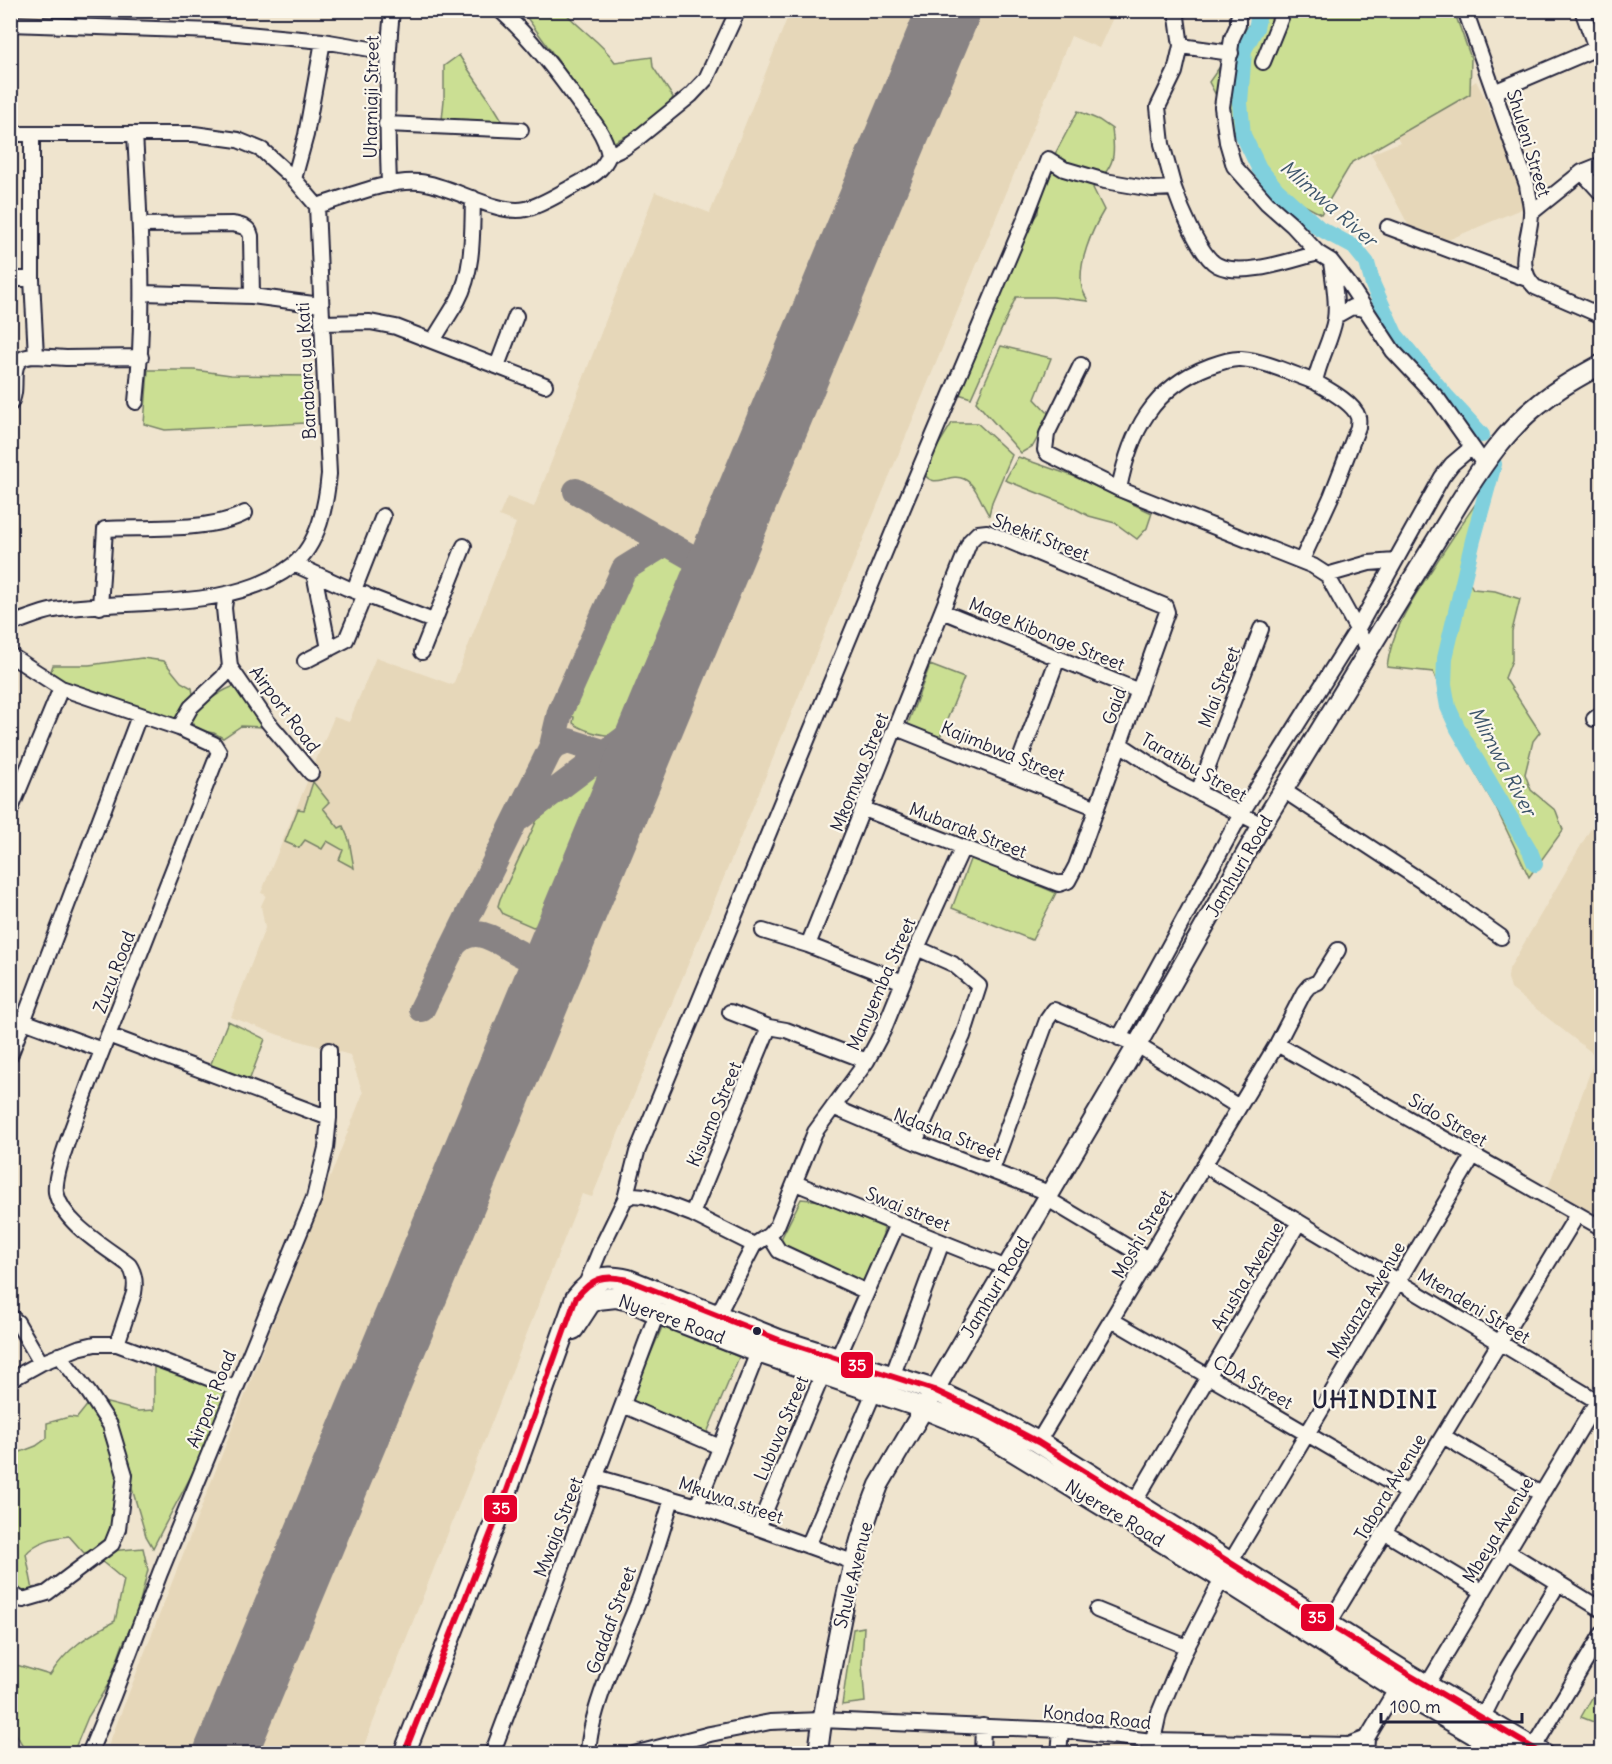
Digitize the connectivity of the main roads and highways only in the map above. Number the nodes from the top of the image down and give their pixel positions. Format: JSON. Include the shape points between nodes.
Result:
{"nodes":[{"id":1,"x":1602,"y":364,"type":"edge"},
{"id":2,"x":562,"y":1340,"type":"junction"},
{"id":3,"x":934,"y":1390,"type":"junction"},
{"id":4,"x":923,"y":1408,"type":"junction"},
{"id":5,"x":1226,"y":1571,"type":"junction"},
{"id":6,"x":1402,"y":1681,"type":"junction"},
{"id":7,"x":1423,"y":1693,"type":"junction"},
{"id":8,"x":1538,"y":1751,"type":"edge"},
{"id":9,"x":404,"y":1754,"type":"edge"},
{"id":10,"x":818,"y":1754,"type":"edge"},
{"id":11,"x":1509,"y":1754,"type":"edge"}],
"edges":[{"from":1,"to":3,"type":"main road","name":"Jamhuri Road","via":[[1538,404],[1484,464],[1262,825]]},
{"from":2,"to":3,"type":"highway","name":"Nyerere Road","via":[[576,1298],[585,1287],[606,1276],[616,1277],[779,1340]]},
{"from":2,"to":4,"type":"highway","name":"Nyerere Road","via":[[590,1303],[616,1297],[822,1376]]},
{"from":2,"to":9,"type":"highway"},
{"from":3,"to":4,"type":"main road","name":"Jamhuri Road"},
{"from":3,"to":5,"type":"highway","name":"Nyerere Road","via":[[1038,1442],[1134,1503]]},
{"from":4,"to":5,"type":"highway","name":"Nyerere Road","via":[[984,1433]]},
{"from":4,"to":10,"type":"main road","name":"Shule Avenue","via":[[879,1485],[864,1523],[821,1720]]},
{"from":5,"to":6,"type":"highway","name":"Nyerere Road"},
{"from":5,"to":6,"type":"highway","name":"Nyerere Road","via":[[1328,1625]]},
{"from":6,"to":7,"type":"highway","name":"Nyerere Road"},
{"from":7,"to":8,"type":"highway","name":"Nyerere Road","via":[[1482,1719]]},
{"from":7,"to":11,"type":"highway","name":"Nyerere Road"}]}
